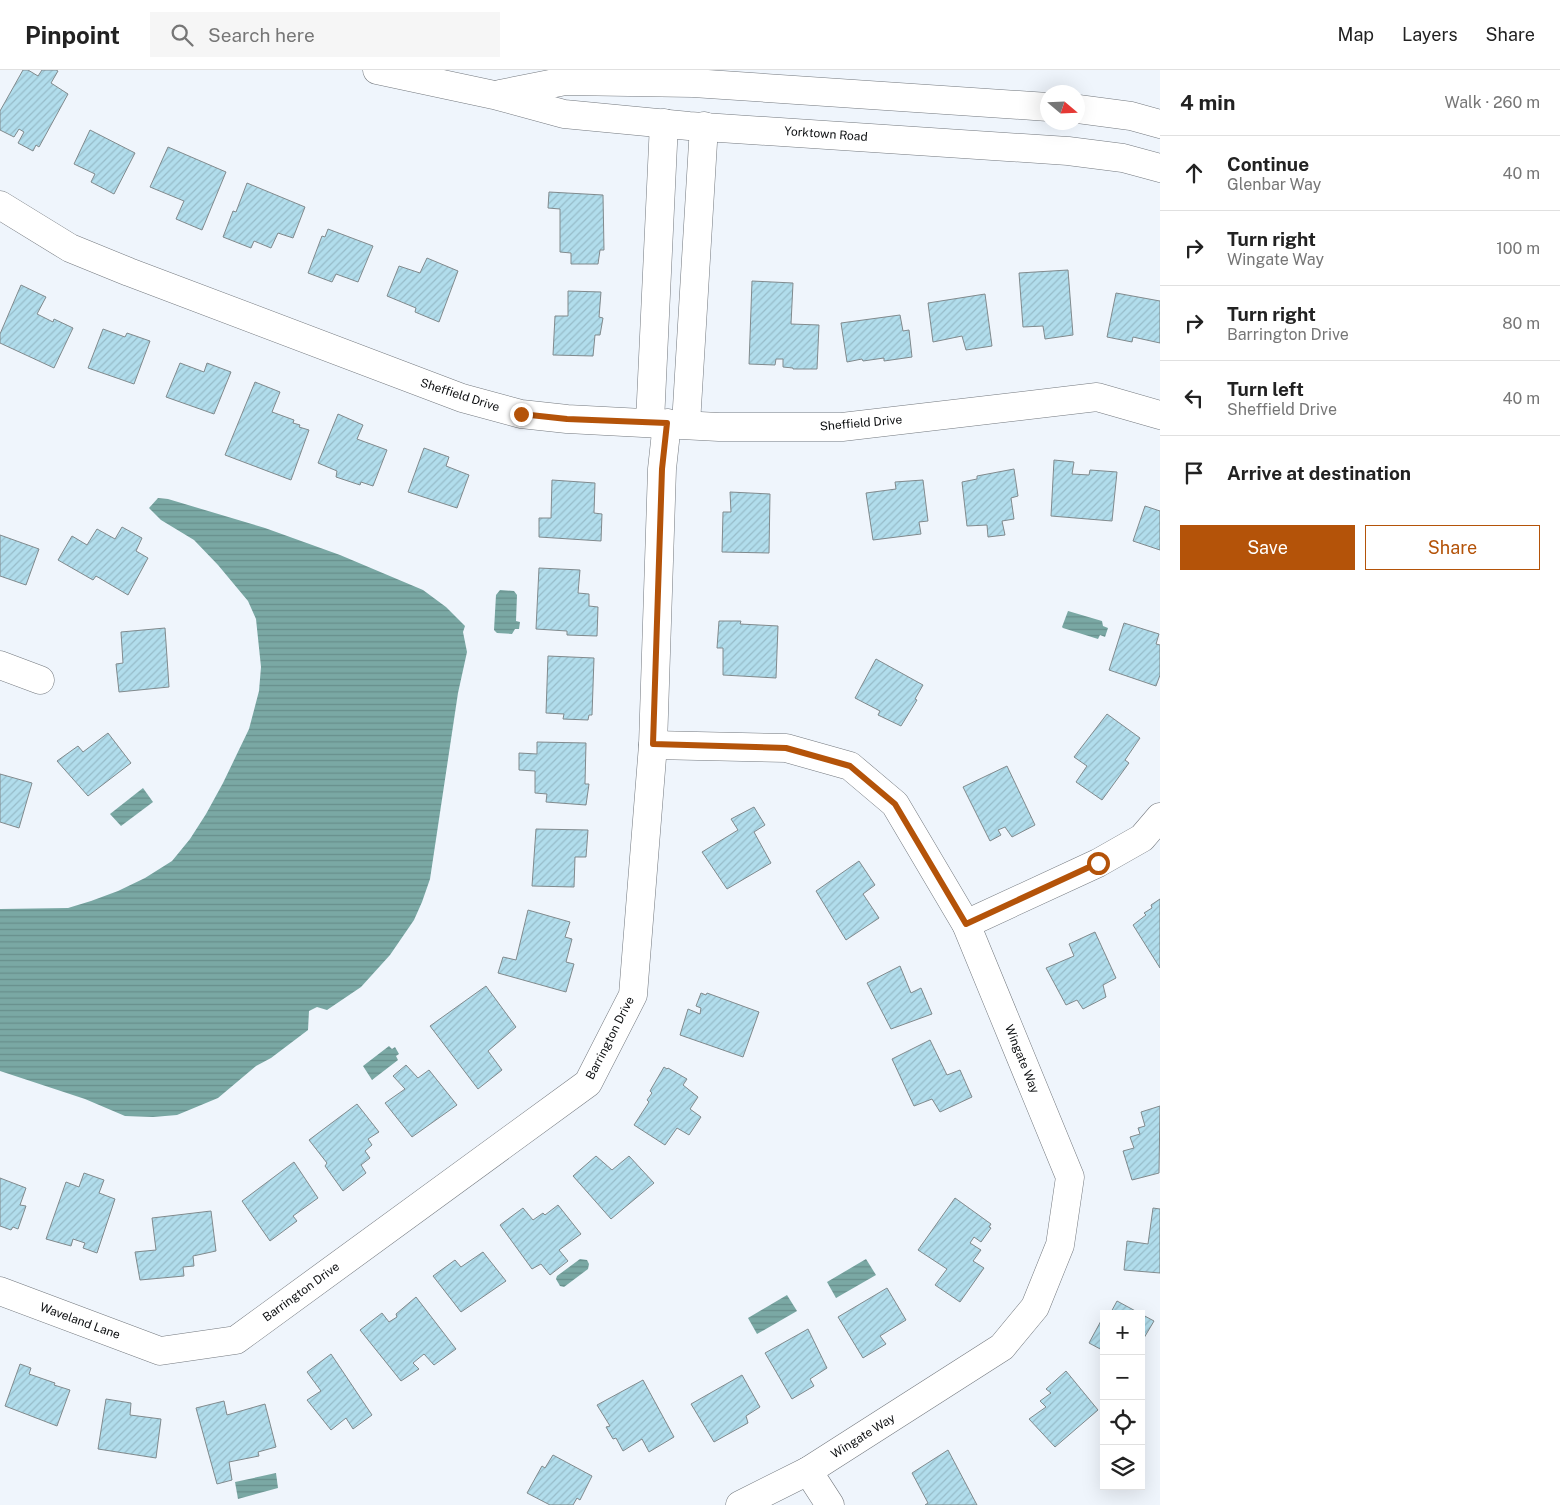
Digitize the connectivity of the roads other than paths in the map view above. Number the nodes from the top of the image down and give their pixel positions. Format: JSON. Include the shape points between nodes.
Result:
{"nodes":[{"id":1,"x":377,"y":70,"type":"edge"},
{"id":2,"x":663,"y":76,"type":"edge"},
{"id":3,"x":709,"y":77,"type":"edge"},
{"id":4,"x":494,"y":95,"type":"junction"},
{"id":5,"x":1040,"y":106,"type":"edge"},
{"id":6,"x":1085,"y":110,"type":"edge"},
{"id":7,"x":664,"y":123,"type":"junction"},
{"id":8,"x":1160,"y":124,"type":"edge"},
{"id":9,"x":704,"y":126,"type":"junction"},
{"id":10,"x":1160,"y":168,"type":"edge"},
{"id":11,"x":0,"y":205,"type":"edge"},
{"id":12,"x":1160,"y":415,"type":"edge"},
{"id":13,"x":668,"y":423,"type":"junction"},
{"id":14,"x":0,"y":665,"type":"edge"},
{"id":15,"x":40,"y":680,"type":"dead end"},
{"id":16,"x":653,"y":744,"type":"junction"},
{"id":17,"x":1160,"y":817,"type":"edge"},
{"id":18,"x":966,"y":924,"type":"junction"},
{"id":19,"x":0,"y":1292,"type":"edge"},
{"id":20,"x":160,"y":1351,"type":"joint"},
{"id":21,"x":808,"y":1470,"type":"junction"},
{"id":22,"x":740,"y":1505,"type":"edge"},
{"id":23,"x":830,"y":1505,"type":"edge"}],
"edges":[{"from":1,"to":4,"type":"street","name":"Yorktown Road"},
{"from":2,"to":3,"type":"street","name":"Yorktown Road"},
{"from":2,"to":4,"type":"street","name":"Yorktown Road","via":[[565,81]]},
{"from":3,"to":5,"type":"street","name":"Yorktown Road"},
{"from":4,"to":7,"type":"street","name":"Yorktown Road","via":[[564,114]]},
{"from":6,"to":8,"type":"street","via":[[1131,116]]},
{"from":7,"to":9,"type":"street","name":"Yorktown Road"},
{"from":7,"to":13,"type":"street"},
{"from":9,"to":10,"type":"street","name":"Yorktown Road","via":[[1068,151],[1123,158]]},
{"from":9,"to":13,"type":"street"},
{"from":11,"to":13,"type":"street","name":"Sheffield Drive","via":[[70,248],[462,398],[542,417]]},
{"from":12,"to":13,"type":"street","name":"Sheffield Drive","via":[[1096,397],[842,427],[719,427]]},
{"from":13,"to":16,"type":"street","name":"Barrington Drive","via":[[662,469]]},
{"from":14,"to":15,"type":"street"},
{"from":16,"to":18,"type":"street","name":"Wingate Way","via":[[786,748],[850,766],[895,804]]},
{"from":16,"to":20,"type":"street","name":"Barrington Drive","via":[[633,995],[588,1083],[236,1340]]},
{"from":17,"to":18,"type":"street","via":[[1142,838],[1106,859]]},
{"from":18,"to":21,"type":"street","name":"Wingate Way","via":[[1070,1177],[1060,1245],[1035,1307],[1002,1347]]},
{"from":19,"to":20,"type":"street","name":"Waveland Lane"},
{"from":21,"to":22,"type":"street","name":"Wingate Way"},
{"from":21,"to":23,"type":"street"}]}
